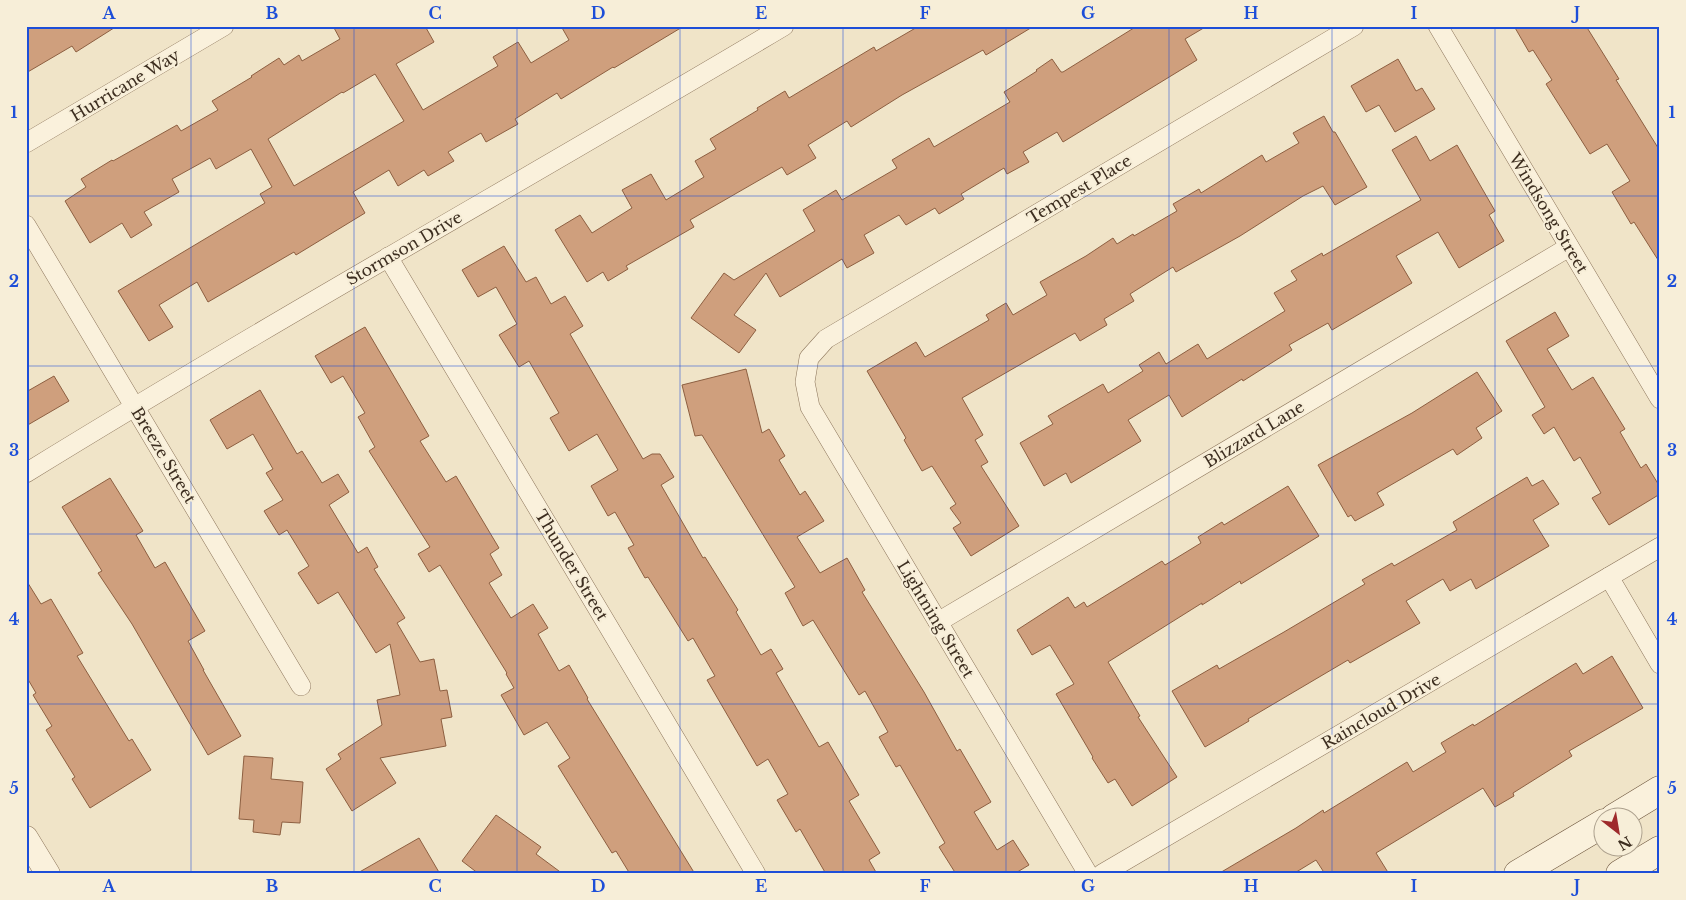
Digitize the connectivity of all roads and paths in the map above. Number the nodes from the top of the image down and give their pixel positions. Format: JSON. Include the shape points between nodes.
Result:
{"nodes":[{"id":1,"x":224,"y":26,"type":"edge"},
{"id":2,"x":784,"y":26,"type":"edge"},
{"id":3,"x":1354,"y":26,"type":"edge"},
{"id":4,"x":1438,"y":26,"type":"edge"},
{"id":5,"x":760,"y":32,"type":"edge"},
{"id":6,"x":26,"y":143,"type":"edge"},
{"id":7,"x":26,"y":225,"type":"edge"},
{"id":8,"x":1569,"y":247,"type":"junction"},
{"id":9,"x":388,"y":257,"type":"junction"},
{"id":10,"x":809,"y":358,"type":"joint"},
{"id":11,"x":1660,"y":399,"type":"edge"},
{"id":12,"x":135,"y":406,"type":"junction"},
{"id":13,"x":26,"y":473,"type":"edge"},
{"id":14,"x":1660,"y":547,"type":"edge"},
{"id":15,"x":1609,"y":577,"type":"junction"},
{"id":16,"x":938,"y":622,"type":"junction"},
{"id":17,"x":1660,"y":664,"type":"edge"},
{"id":18,"x":301,"y":686,"type":"dead end"},
{"id":19,"x":1660,"y":790,"type":"edge"},
{"id":20,"x":1630,"y":808,"type":"edge"},
{"id":21,"x":1594,"y":829,"type":"edge"},
{"id":22,"x":26,"y":838,"type":"edge"},
{"id":23,"x":1660,"y":850,"type":"edge"},
{"id":24,"x":48,"y":874,"type":"edge"},
{"id":25,"x":756,"y":874,"type":"edge"},
{"id":26,"x":1088,"y":874,"type":"edge"},
{"id":27,"x":1102,"y":874,"type":"edge"},
{"id":28,"x":1518,"y":874,"type":"edge"},
{"id":29,"x":1620,"y":874,"type":"edge"}],
"edges":[{"from":1,"to":6,"type":"street","name":"Hurricane Way"},
{"from":2,"to":5,"type":"street","name":"Stormson Drive"},
{"from":3,"to":10,"type":"street","name":"Tempest Place","via":[[826,339]]},
{"from":4,"to":8,"type":"street","name":"Windsong Street"},
{"from":5,"to":9,"type":"street","name":"Stormson Drive"},
{"from":7,"to":12,"type":"street","name":"Breeze Street"},
{"from":8,"to":11,"type":"street","name":"Windsong Street"},
{"from":8,"to":16,"type":"street","name":"Blizzard Lane"},
{"from":9,"to":12,"type":"street","name":"Stormson Drive"},
{"from":9,"to":25,"type":"street","name":"Thunder Street"},
{"from":10,"to":16,"type":"street","name":"Lightning Street","via":[[805,382],[810,407]]},
{"from":12,"to":13,"type":"street","name":"Stormson Drive"},
{"from":12,"to":18,"type":"street","name":"Breeze Street"},
{"from":14,"to":15,"type":"street","name":"Raincloud Drive"},
{"from":15,"to":17,"type":"street"},
{"from":15,"to":27,"type":"street","name":"Raincloud Drive"},
{"from":16,"to":26,"type":"street","name":"Lightning Street"},
{"from":19,"to":20,"type":"main road"},
{"from":21,"to":28,"type":"main road"},
{"from":22,"to":24,"type":"street"},
{"from":23,"to":29,"type":"main road"}]}
